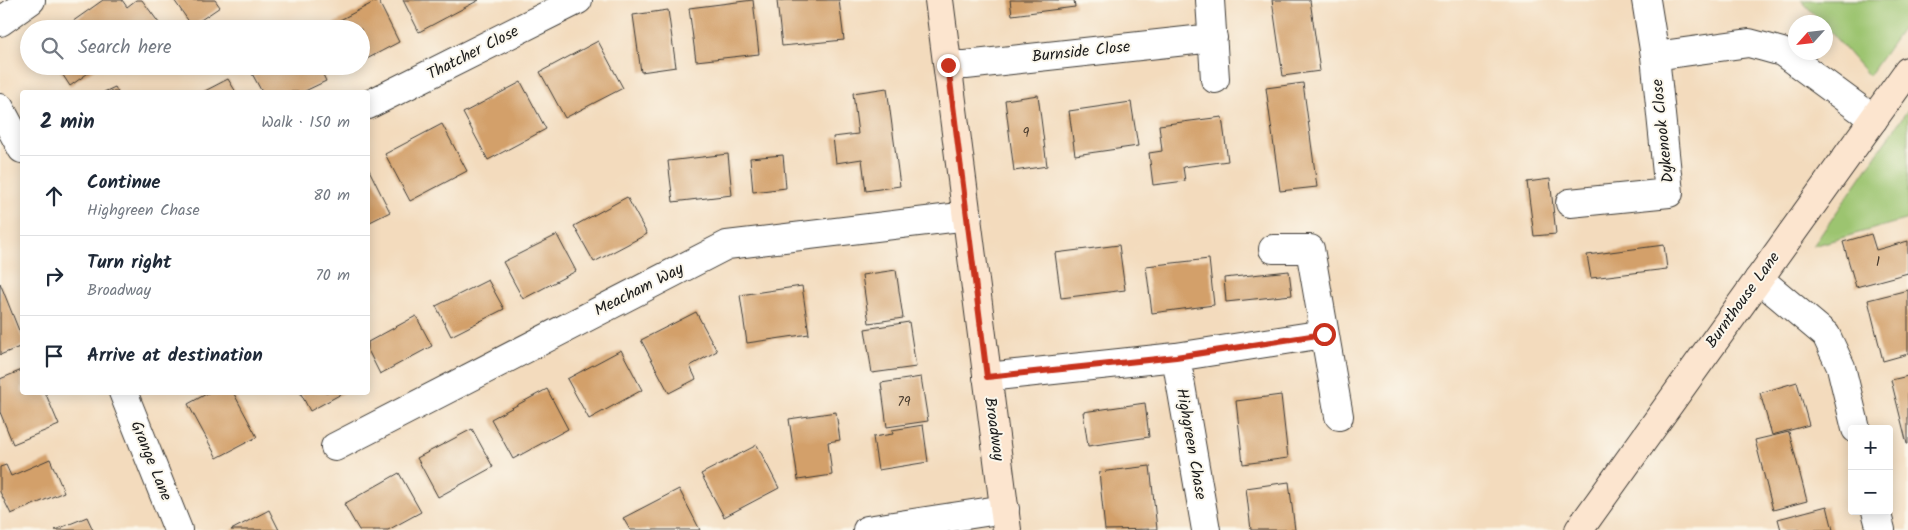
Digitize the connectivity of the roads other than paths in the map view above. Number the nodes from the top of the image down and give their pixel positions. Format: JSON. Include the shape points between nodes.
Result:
{"nodes":[{"id":1,"x":31,"y":0,"type":"edge"},
{"id":2,"x":578,"y":0,"type":"edge"},
{"id":3,"x":939,"y":0,"type":"edge"},
{"id":4,"x":1210,"y":0,"type":"edge"},
{"id":5,"x":1646,"y":0,"type":"edge"},
{"id":6,"x":0,"y":22,"type":"edge"},
{"id":7,"x":1213,"y":38,"type":"junction"},
{"id":8,"x":1655,"y":56,"type":"junction"},
{"id":9,"x":948,"y":65,"type":"junction"},
{"id":10,"x":1908,"y":71,"type":"edge"},
{"id":11,"x":1215,"y":79,"type":"dead end"},
{"id":12,"x":370,"y":104,"type":"edge"},
{"id":13,"x":0,"y":108,"type":"edge"},
{"id":14,"x":1873,"y":120,"type":"junction"},
{"id":15,"x":20,"y":145,"type":"edge"},
{"id":16,"x":1570,"y":203,"type":"dead end"},
{"id":17,"x":968,"y":216,"type":"junction"},
{"id":18,"x":1273,"y":249,"type":"dead end"},
{"id":19,"x":1758,"y":280,"type":"junction"},
{"id":20,"x":1324,"y":334,"type":"junction"},
{"id":21,"x":1176,"y":357,"type":"junction"},
{"id":22,"x":987,"y":377,"type":"junction"},
{"id":23,"x":124,"y":395,"type":"edge"},
{"id":24,"x":1338,"y":416,"type":"dead end"},
{"id":25,"x":1855,"y":425,"type":"edge"},
{"id":26,"x":335,"y":446,"type":"dead end"},
{"id":27,"x":1877,"y":515,"type":"edge"},
{"id":28,"x":1006,"y":520,"type":"edge"},
{"id":29,"x":178,"y":530,"type":"edge"},
{"id":30,"x":867,"y":530,"type":"edge"},
{"id":31,"x":1206,"y":530,"type":"edge"},
{"id":32,"x":1579,"y":530,"type":"edge"},
{"id":33,"x":1881,"y":530,"type":"edge"}],
"edges":[{"from":1,"to":6,"type":"street"},
{"from":2,"to":12,"type":"street","name":"Thatcher Close"},
{"from":3,"to":9,"type":"street","name":"Broadway"},
{"from":4,"to":7,"type":"street"},
{"from":5,"to":8,"type":"street","name":"Dykenook Close"},
{"from":7,"to":9,"type":"street","name":"Burnside Close"},
{"from":7,"to":11,"type":"street"},
{"from":8,"to":14,"type":"street","via":[[1748,43],[1782,52]]},
{"from":8,"to":16,"type":"street","name":"Dykenook Close","via":[[1669,193]]},
{"from":9,"to":17,"type":"street","name":"Broadway"},
{"from":10,"to":14,"type":"street","name":"Burnthouse Lane"},
{"from":13,"to":15,"type":"street"},
{"from":14,"to":19,"type":"street","name":"Burnthouse Lane"},
{"from":17,"to":22,"type":"street","name":"Broadway"},
{"from":17,"to":26,"type":"street","name":"Meacham Way","via":[[726,245]]},
{"from":18,"to":20,"type":"street","via":[[1310,249]]},
{"from":19,"to":25,"type":"street","via":[[1826,335],[1841,367]]},
{"from":19,"to":32,"type":"street","name":"Burnthouse Lane"},
{"from":20,"to":21,"type":"street"},
{"from":20,"to":24,"type":"street"},
{"from":21,"to":22,"type":"street"},
{"from":21,"to":31,"type":"street","name":"Highgreen Chase"},
{"from":22,"to":28,"type":"street","name":"Broadway"},
{"from":23,"to":29,"type":"street","name":"Grange Lane"},
{"from":27,"to":33,"type":"street"},
{"from":28,"to":30,"type":"street"}]}
